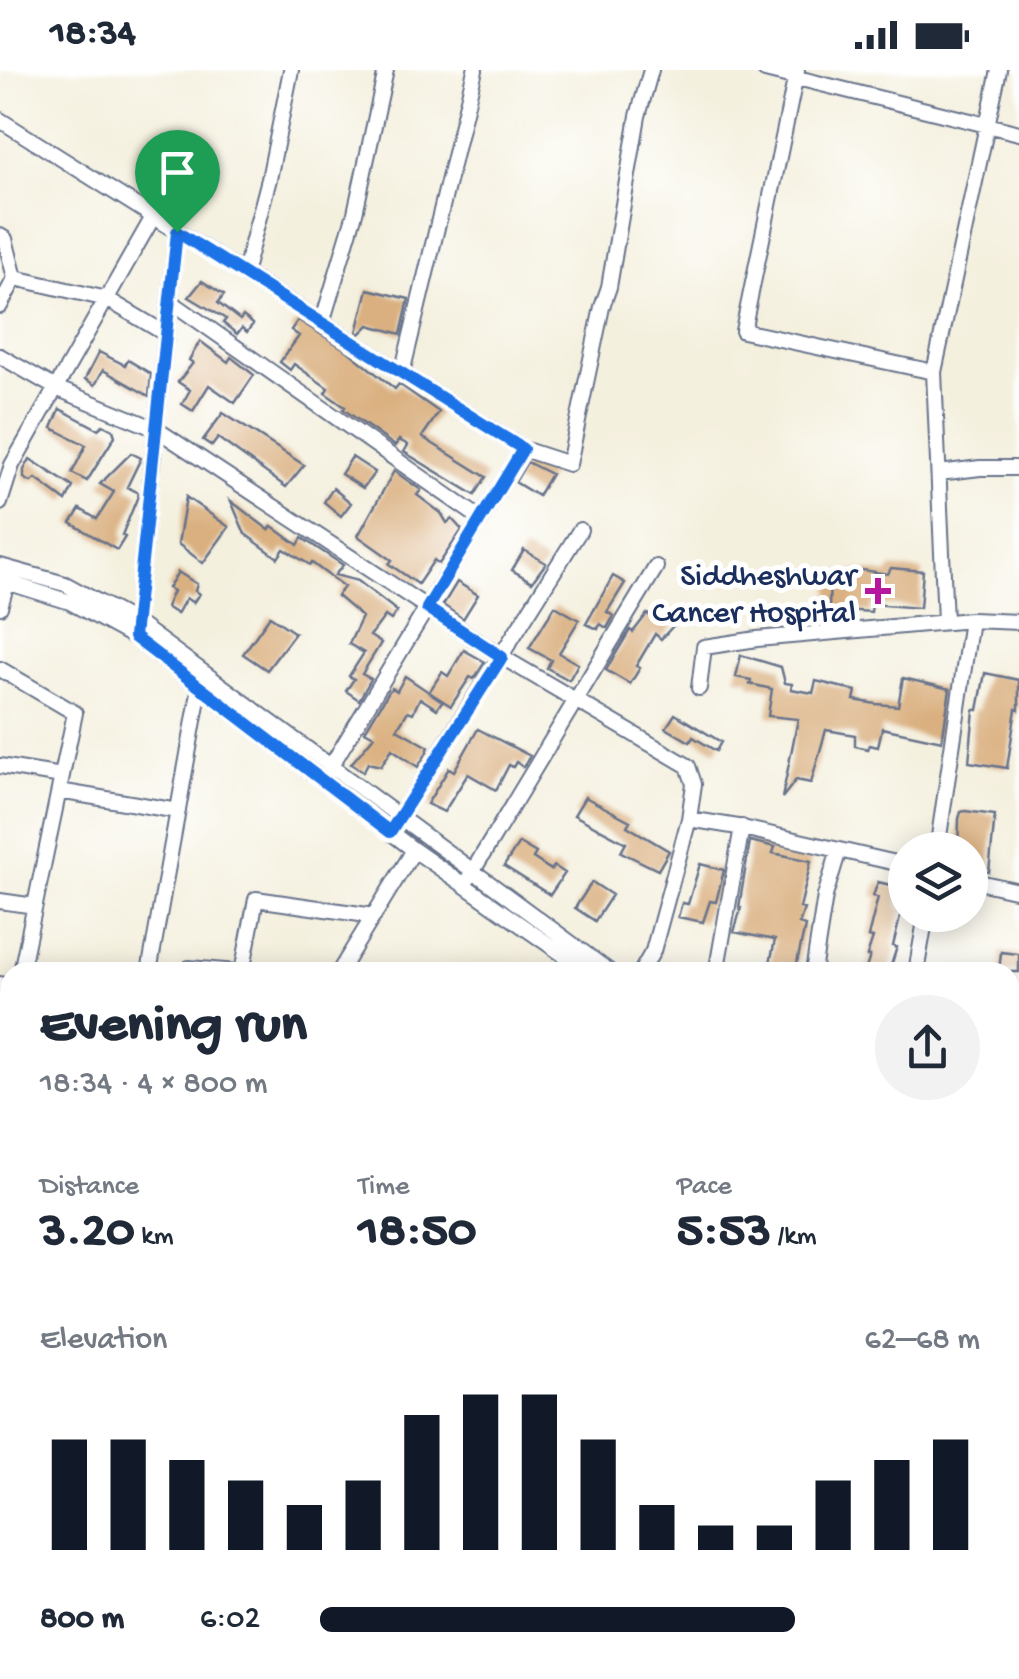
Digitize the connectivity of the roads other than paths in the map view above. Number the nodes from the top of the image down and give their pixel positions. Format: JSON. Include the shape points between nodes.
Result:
{"nodes":[{"id":1,"x":291,"y":70,"type":"edge"},
{"id":2,"x":386,"y":70,"type":"edge"},
{"id":3,"x":475,"y":70,"type":"edge"},
{"id":4,"x":652,"y":70,"type":"edge"},
{"id":5,"x":765,"y":70,"type":"edge"},
{"id":6,"x":999,"y":70,"type":"edge"},
{"id":7,"x":796,"y":74,"type":"edge"},
{"id":8,"x":0,"y":120,"type":"edge"},
{"id":9,"x":990,"y":124,"type":"junction"},
{"id":10,"x":1019,"y":132,"type":"edge"},
{"id":11,"x":153,"y":217,"type":"junction"},
{"id":12,"x":177,"y":232,"type":"junction"},
{"id":13,"x":0,"y":236,"type":"edge"},
{"id":14,"x":244,"y":274,"type":"junction"},
{"id":15,"x":15,"y":278,"type":"junction"},
{"id":16,"x":106,"y":299,"type":"junction"},
{"id":17,"x":170,"y":300,"type":"junction"},
{"id":18,"x":0,"y":306,"type":"edge"},
{"id":19,"x":322,"y":323,"type":"junction"},
{"id":20,"x":166,"y":334,"type":"junction"},
{"id":21,"x":0,"y":356,"type":"edge"},
{"id":22,"x":934,"y":372,"type":"junction"},
{"id":23,"x":402,"y":373,"type":"junction"},
{"id":24,"x":56,"y":388,"type":"junction"},
{"id":25,"x":156,"y":429,"type":"junction"},
{"id":26,"x":523,"y":449,"type":"junction"},
{"id":27,"x":1019,"y":468,"type":"edge"},
{"id":28,"x":939,"y":473,"type":"junction"},
{"id":29,"x":0,"y":503,"type":"edge"},
{"id":30,"x":481,"y":519,"type":"junction"},
{"id":31,"x":580,"y":530,"type":"dead end"},
{"id":32,"x":0,"y":566,"type":"edge"},
{"id":33,"x":656,"y":567,"type":"dead end"},
{"id":34,"x":4,"y":582,"type":"edge"},
{"id":35,"x":0,"y":606,"type":"edge"},
{"id":36,"x":427,"y":608,"type":"junction"},
{"id":37,"x":971,"y":620,"type":"junction"},
{"id":38,"x":945,"y":621,"type":"junction"},
{"id":39,"x":1019,"y":622,"type":"edge"},
{"id":40,"x":134,"y":630,"type":"junction"},
{"id":41,"x":502,"y":657,"type":"junction"},
{"id":42,"x":0,"y":669,"type":"edge"},
{"id":43,"x":200,"y":687,"type":"junction"},
{"id":44,"x":699,"y":688,"type":"dead end"},
{"id":45,"x":575,"y":700,"type":"junction"},
{"id":46,"x":0,"y":766,"type":"edge"},
{"id":47,"x":327,"y":774,"type":"junction"},
{"id":48,"x":60,"y":784,"type":"junction"},
{"id":49,"x":178,"y":810,"type":"junction"},
{"id":50,"x":689,"y":819,"type":"junction"},
{"id":51,"x":394,"y":825,"type":"junction"},
{"id":52,"x":742,"y":827,"type":"junction"},
{"id":53,"x":940,"y":832,"type":"edge"},
{"id":54,"x":414,"y":850,"type":"junction"},
{"id":55,"x":839,"y":850,"type":"junction"},
{"id":56,"x":888,"y":861,"type":"edge"},
{"id":57,"x":468,"y":878,"type":"junction"},
{"id":58,"x":988,"y":884,"type":"edge"},
{"id":59,"x":1019,"y":891,"type":"edge"},
{"id":60,"x":0,"y":901,"type":"edge"},
{"id":61,"x":35,"y":906,"type":"junction"},
{"id":62,"x":374,"y":916,"type":"junction"},
{"id":63,"x":923,"y":932,"type":"edge"},
{"id":64,"x":23,"y":962,"type":"edge"},
{"id":65,"x":151,"y":962,"type":"edge"},
{"id":66,"x":242,"y":962,"type":"edge"},
{"id":67,"x":345,"y":962,"type":"edge"},
{"id":68,"x":575,"y":962,"type":"edge"},
{"id":69,"x":595,"y":962,"type":"edge"},
{"id":70,"x":646,"y":962,"type":"edge"},
{"id":71,"x":718,"y":962,"type":"edge"},
{"id":72,"x":815,"y":962,"type":"edge"},
{"id":73,"x":918,"y":962,"type":"edge"}],
"edges":[{"from":1,"to":14,"type":"street"},
{"from":2,"to":19,"type":"street","via":[[355,213]]},
{"from":3,"to":23,"type":"street"},
{"from":4,"to":26,"type":"street","via":[[569,464]]},
{"from":5,"to":7,"type":"street"},
{"from":6,"to":9,"type":"street"},
{"from":7,"to":9,"type":"street"},
{"from":7,"to":22,"type":"street","via":[[743,332]]},
{"from":8,"to":11,"type":"street"},
{"from":9,"to":10,"type":"street"},
{"from":9,"to":22,"type":"street"},
{"from":11,"to":12,"type":"street"},
{"from":11,"to":16,"type":"street"},
{"from":12,"to":14,"type":"street"},
{"from":12,"to":17,"type":"street"},
{"from":13,"to":15,"type":"street"},
{"from":14,"to":19,"type":"street"},
{"from":15,"to":16,"type":"street"},
{"from":15,"to":18,"type":"street"},
{"from":16,"to":20,"type":"street"},
{"from":16,"to":24,"type":"street"},
{"from":17,"to":20,"type":"street"},
{"from":17,"to":30,"type":"street"},
{"from":19,"to":23,"type":"street"},
{"from":20,"to":25,"type":"street"},
{"from":21,"to":24,"type":"street"},
{"from":22,"to":28,"type":"street"},
{"from":23,"to":26,"type":"street"},
{"from":24,"to":25,"type":"street"},
{"from":24,"to":29,"type":"street","via":[[12,465]]},
{"from":25,"to":36,"type":"street"},
{"from":25,"to":40,"type":"street"},
{"from":26,"to":30,"type":"street"},
{"from":27,"to":28,"type":"street"},
{"from":28,"to":38,"type":"street"},
{"from":30,"to":36,"type":"street"},
{"from":31,"to":41,"type":"street"},
{"from":32,"to":40,"type":"street","via":[[65,584]]},
{"from":33,"to":45,"type":"street"},
{"from":34,"to":35,"type":"street"},
{"from":34,"to":40,"type":"street"},
{"from":36,"to":41,"type":"street"},
{"from":36,"to":47,"type":"street"},
{"from":37,"to":38,"type":"street"},
{"from":37,"to":39,"type":"street"},
{"from":37,"to":53,"type":"street"},
{"from":38,"to":44,"type":"street","via":[[704,648]]},
{"from":40,"to":43,"type":"street"},
{"from":40,"to":47,"type":"street"},
{"from":41,"to":45,"type":"street"},
{"from":41,"to":51,"type":"street"},
{"from":42,"to":48,"type":"street","via":[[75,712]]},
{"from":43,"to":47,"type":"street"},
{"from":43,"to":49,"type":"street"},
{"from":45,"to":50,"type":"street","via":[[688,766],[694,784]]},
{"from":45,"to":57,"type":"street"},
{"from":46,"to":48,"type":"street"},
{"from":47,"to":51,"type":"street"},
{"from":48,"to":49,"type":"street"},
{"from":48,"to":61,"type":"street"},
{"from":49,"to":65,"type":"street"},
{"from":50,"to":52,"type":"street"},
{"from":50,"to":70,"type":"street"},
{"from":51,"to":54,"type":"street"},
{"from":51,"to":57,"type":"street"},
{"from":52,"to":55,"type":"street"},
{"from":52,"to":71,"type":"street"},
{"from":54,"to":57,"type":"street"},
{"from":54,"to":62,"type":"street"},
{"from":55,"to":56,"type":"street"},
{"from":55,"to":72,"type":"street"},
{"from":57,"to":68,"type":"street"},
{"from":57,"to":69,"type":"street"},
{"from":58,"to":59,"type":"street"},
{"from":60,"to":61,"type":"street"},
{"from":61,"to":64,"type":"street"},
{"from":62,"to":66,"type":"street","via":[[256,900]]},
{"from":62,"to":67,"type":"street"},
{"from":63,"to":73,"type":"street"}]}
